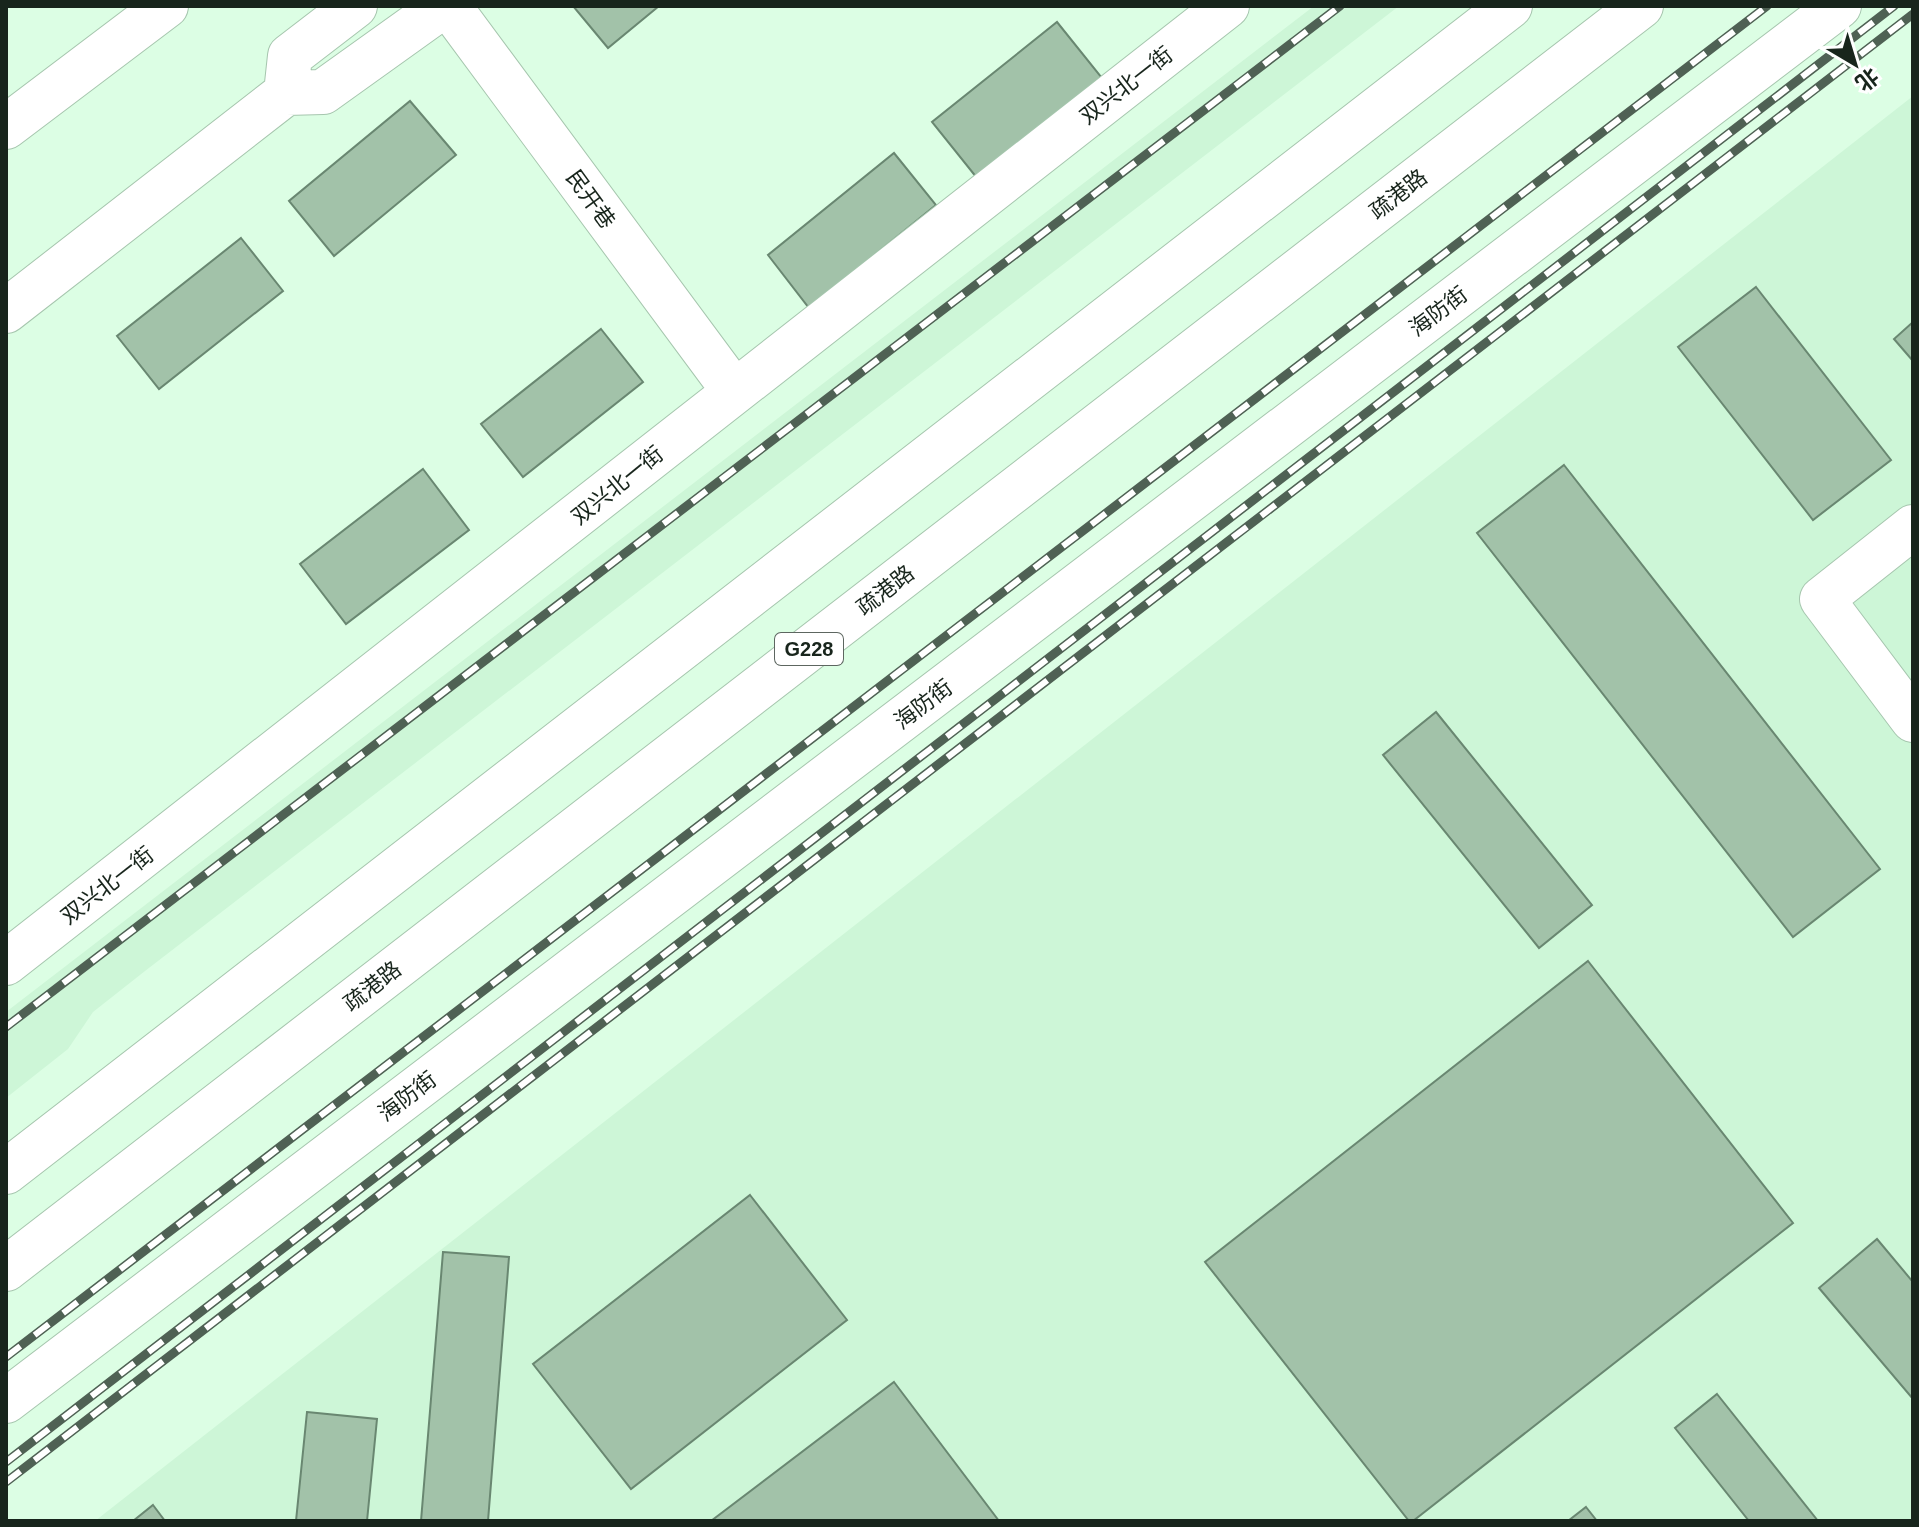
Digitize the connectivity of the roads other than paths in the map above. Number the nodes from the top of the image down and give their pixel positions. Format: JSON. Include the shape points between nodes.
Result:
{"nodes":[{"id":1,"x":166,"y":6,"type":"edge"},
{"id":2,"x":355,"y":6,"type":"edge"},
{"id":3,"x":446,"y":6,"type":"edge"},
{"id":4,"x":1227,"y":6,"type":"edge"},
{"id":5,"x":1510,"y":6,"type":"edge"},
{"id":6,"x":1650,"y":6,"type":"edge"},
{"id":7,"x":1839,"y":6,"type":"edge"},
{"id":8,"x":1627,"y":17,"type":"edge"},
{"id":9,"x":286,"y":93,"type":"junction"},
{"id":10,"x":6,"y":127,"type":"edge"},
{"id":11,"x":6,"y":311,"type":"edge"},
{"id":12,"x":734,"y":391,"type":"junction"},
{"id":13,"x":1913,"y":527,"type":"edge"},
{"id":14,"x":1913,"y":720,"type":"edge"},
{"id":15,"x":6,"y":963,"type":"edge"},
{"id":16,"x":6,"y":1172,"type":"edge"},
{"id":17,"x":6,"y":1269,"type":"edge"},
{"id":18,"x":6,"y":1401,"type":"edge"}],
"edges":[{"from":1,"to":10,"type":"main road"},
{"from":2,"to":9,"type":"main road","via":[[290,56]]},
{"from":3,"to":9,"type":"main road","via":[[323,92]]},
{"from":3,"to":12,"type":"main road","name":"民开巷"},
{"from":4,"to":12,"type":"main road","name":"双兴北一街"},
{"from":5,"to":16,"type":"main road"},
{"from":6,"to":8,"type":"main road","name":"疏港路","number":"G228"},
{"from":7,"to":18,"type":"main road","name":"海防街"},
{"from":8,"to":17,"type":"main road","name":"疏港路","number":"G228"},
{"from":9,"to":11,"type":"main road"},
{"from":12,"to":15,"type":"main road","name":"双兴北一街"},
{"from":13,"to":14,"type":"main road","via":[[1822,599]]}]}
